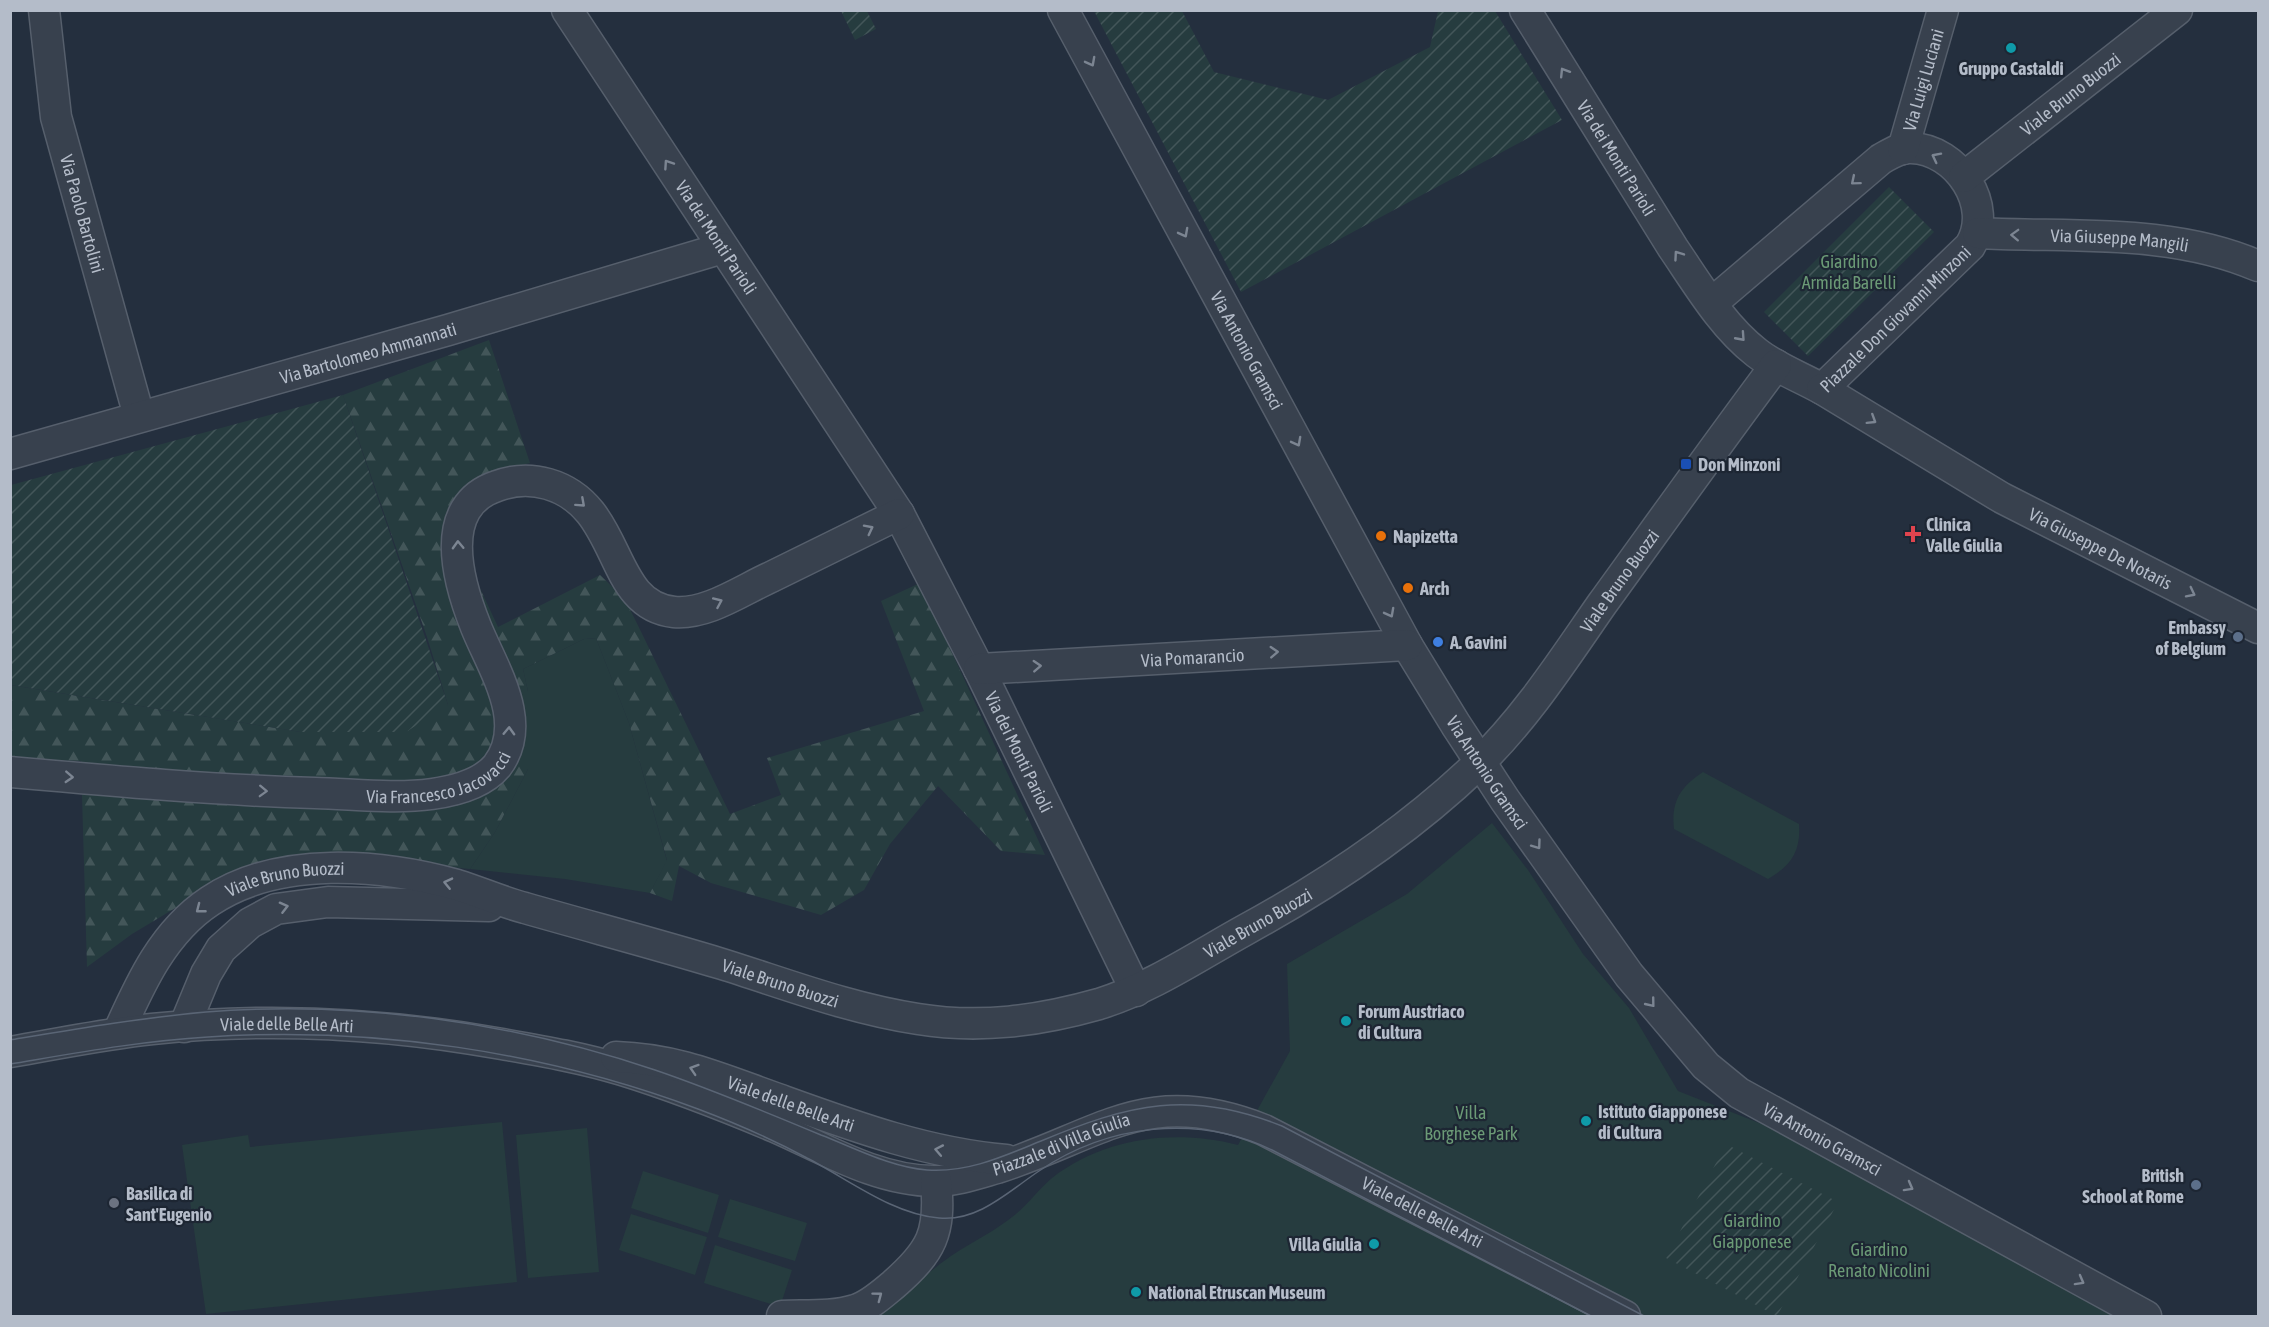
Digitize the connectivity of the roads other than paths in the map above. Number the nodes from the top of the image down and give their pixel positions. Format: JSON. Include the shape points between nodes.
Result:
{"nodes":[{"id":1,"x":44,"y":10,"type":"edge"},
{"id":2,"x":567,"y":10,"type":"edge"},
{"id":3,"x":1063,"y":10,"type":"edge"},
{"id":4,"x":1525,"y":10,"type":"edge"},
{"id":5,"x":1943,"y":10,"type":"edge"},
{"id":6,"x":2177,"y":10,"type":"edge"},
{"id":7,"x":1904,"y":148,"type":"junction"},
{"id":8,"x":1964,"y":177,"type":"junction"},
{"id":9,"x":1978,"y":233,"type":"junction"},
{"id":10,"x":723,"y":248,"type":"junction"},
{"id":11,"x":2259,"y":266,"type":"edge"},
{"id":12,"x":1712,"y":303,"type":"junction"},
{"id":13,"x":1776,"y":365,"type":"junction"},
{"id":14,"x":1822,"y":389,"type":"junction"},
{"id":15,"x":139,"y":416,"type":"junction"},
{"id":16,"x":10,"y":454,"type":"edge"},
{"id":17,"x":899,"y":514,"type":"junction"},
{"id":18,"x":2259,"y":628,"type":"edge"},
{"id":19,"x":1407,"y":645,"type":"junction"},
{"id":20,"x":979,"y":669,"type":"junction"},
{"id":21,"x":1480,"y":762,"type":"junction"},
{"id":22,"x":10,"y":772,"type":"edge"},
{"id":23,"x":524,"y":908,"type":"junction"},
{"id":24,"x":1136,"y":990,"type":"junction"},
{"id":25,"x":184,"y":1027,"type":"junction"},
{"id":26,"x":118,"y":1033,"type":"junction"},
{"id":27,"x":10,"y":1052,"type":"edge"},
{"id":28,"x":562,"y":1056,"type":"junction"},
{"id":29,"x":1217,"y":1116,"type":"joint"},
{"id":30,"x":1017,"y":1161,"type":"junction"},
{"id":31,"x":936,"y":1181,"type":"junction"},
{"id":32,"x":782,"y":1317,"type":"edge"},
{"id":33,"x":1625,"y":1317,"type":"edge"},
{"id":34,"x":2146,"y":1317,"type":"edge"}],
"edges":[{"from":1,"to":15,"type":"street","name":"Via Paolo Bartolini","via":[[56,117]]},
{"from":10,"to":2,"type":"street","name":"Via dei Monti Parioli","one_way":true},
{"from":3,"to":19,"type":"street","name":"Via Antonio Gramsci","one_way":true},
{"from":12,"to":4,"type":"street","name":"Via dei Monti Parioli","one_way":true,"via":[[1673,248]]},
{"from":5,"to":7,"type":"street","name":"Via Luigi Luciani"},
{"from":6,"to":8,"type":"street","name":"Viale Bruno Buozzi"},
{"from":8,"to":7,"type":"street","name":"Piazzale Don Giovanni Minzoni","one_way":true,"via":[[1934,154]]},
{"from":7,"to":12,"type":"street","one_way":true,"via":[[1881,159]]},
{"from":8,"to":9,"type":"street","name":"Piazzale Don Giovanni Minzoni","via":[[1979,209]]},
{"from":11,"to":9,"type":"street","name":"Via Giuseppe Mangili","one_way":true,"via":[[2166,242]]},
{"from":9,"to":14,"type":"street","name":"Piazzale Don Giovanni Minzoni","via":[[1966,251]]},
{"from":10,"to":15,"type":"street","name":"Via Bartolomeo Ammannati"},
{"from":10,"to":17,"type":"street","name":"Via dei Monti Parioli"},
{"from":12,"to":13,"type":"street","name":"Piazzale Don Giovanni Minzoni","one_way":true,"via":[[1748,346]]},
{"from":13,"to":14,"type":"street","name":"Piazzale Don Giovanni Minzoni"},
{"from":13,"to":21,"type":"street","name":"Viale Bruno Buozzi","via":[[1528,707]]},
{"from":14,"to":18,"type":"street","name":"Via Giuseppe De Notaris","one_way":true,"via":[[2002,498]]},
{"from":15,"to":16,"type":"street","name":"Via Bartolomeo Ammannati"},
{"from":17,"to":20,"type":"street","name":"Via dei Monti Parioli"},
{"from":22,"to":17,"type":"street","name":"Via Francesco Jacovacci","one_way":true,"via":[[224,790],[408,795],[449,791],[481,779],[495,768],[510,740],[509,712],[463,586],[458,528],[465,507],[481,492],[507,482],[539,482],[574,496],[599,522],[636,592],[664,610],[687,612],[714,604]]},
{"from":20,"to":19,"type":"street","name":"Via Pomarancio","one_way":true},
{"from":19,"to":21,"type":"street","name":"Via Antonio Gramsci"},
{"from":20,"to":24,"type":"street","name":"Via dei Monti Parioli"},
{"from":21,"to":24,"type":"street","name":"Viale Bruno Buozzi","via":[[1402,830],[1327,883]]},
{"from":21,"to":34,"type":"street","name":"Via Antonio Gramsci","one_way":true,"via":[[1629,975],[1722,1081]]},
{"from":23,"to":24,"type":"street","name":"Viale Bruno Buozzi","via":[[602,928],[841,1002],[917,1019],[983,1025],[1022,1021],[1078,1010]]},
{"from":25,"to":23,"type":"street","name":"Viale Bruno Buozzi","one_way":true,"via":[[221,949],[250,923],[276,909],[347,902]]},
{"from":23,"to":26,"type":"street","name":"Viale Bruno Buozzi","one_way":true,"via":[[459,886],[393,873],[315,870],[265,876],[210,901],[171,935]]},
{"from":25,"to":26,"type":"street","name":"Viale delle Belle Arti"},
{"from":25,"to":28,"type":"street","name":"Viale delle Belle Arti","via":[[279,1022],[344,1024],[462,1037]]},
{"from":26,"to":27,"type":"street","name":"Viale delle Belle Arti"},
{"from":30,"to":28,"type":"street","name":"Viale delle Belle Arti","one_way":true,"via":[[918,1146],[676,1063]]},
{"from":28,"to":31,"type":"street","name":"Viale delle Belle Arti","via":[[683,1091],[870,1169],[903,1179]]},
{"from":29,"to":30,"type":"street","name":"Piazzale di Villa Giulia","via":[[1173,1112],[1133,1115]]},
{"from":29,"to":33,"type":"street","name":"Viale delle Belle Arti","via":[[1264,1130]]},
{"from":30,"to":31,"type":"street","name":"Piazzale di Villa Giulia","via":[[962,1178]]},
{"from":32,"to":31,"type":"street","one_way":true,"via":[[848,1312],[876,1299],[922,1257],[939,1212]]}]}
